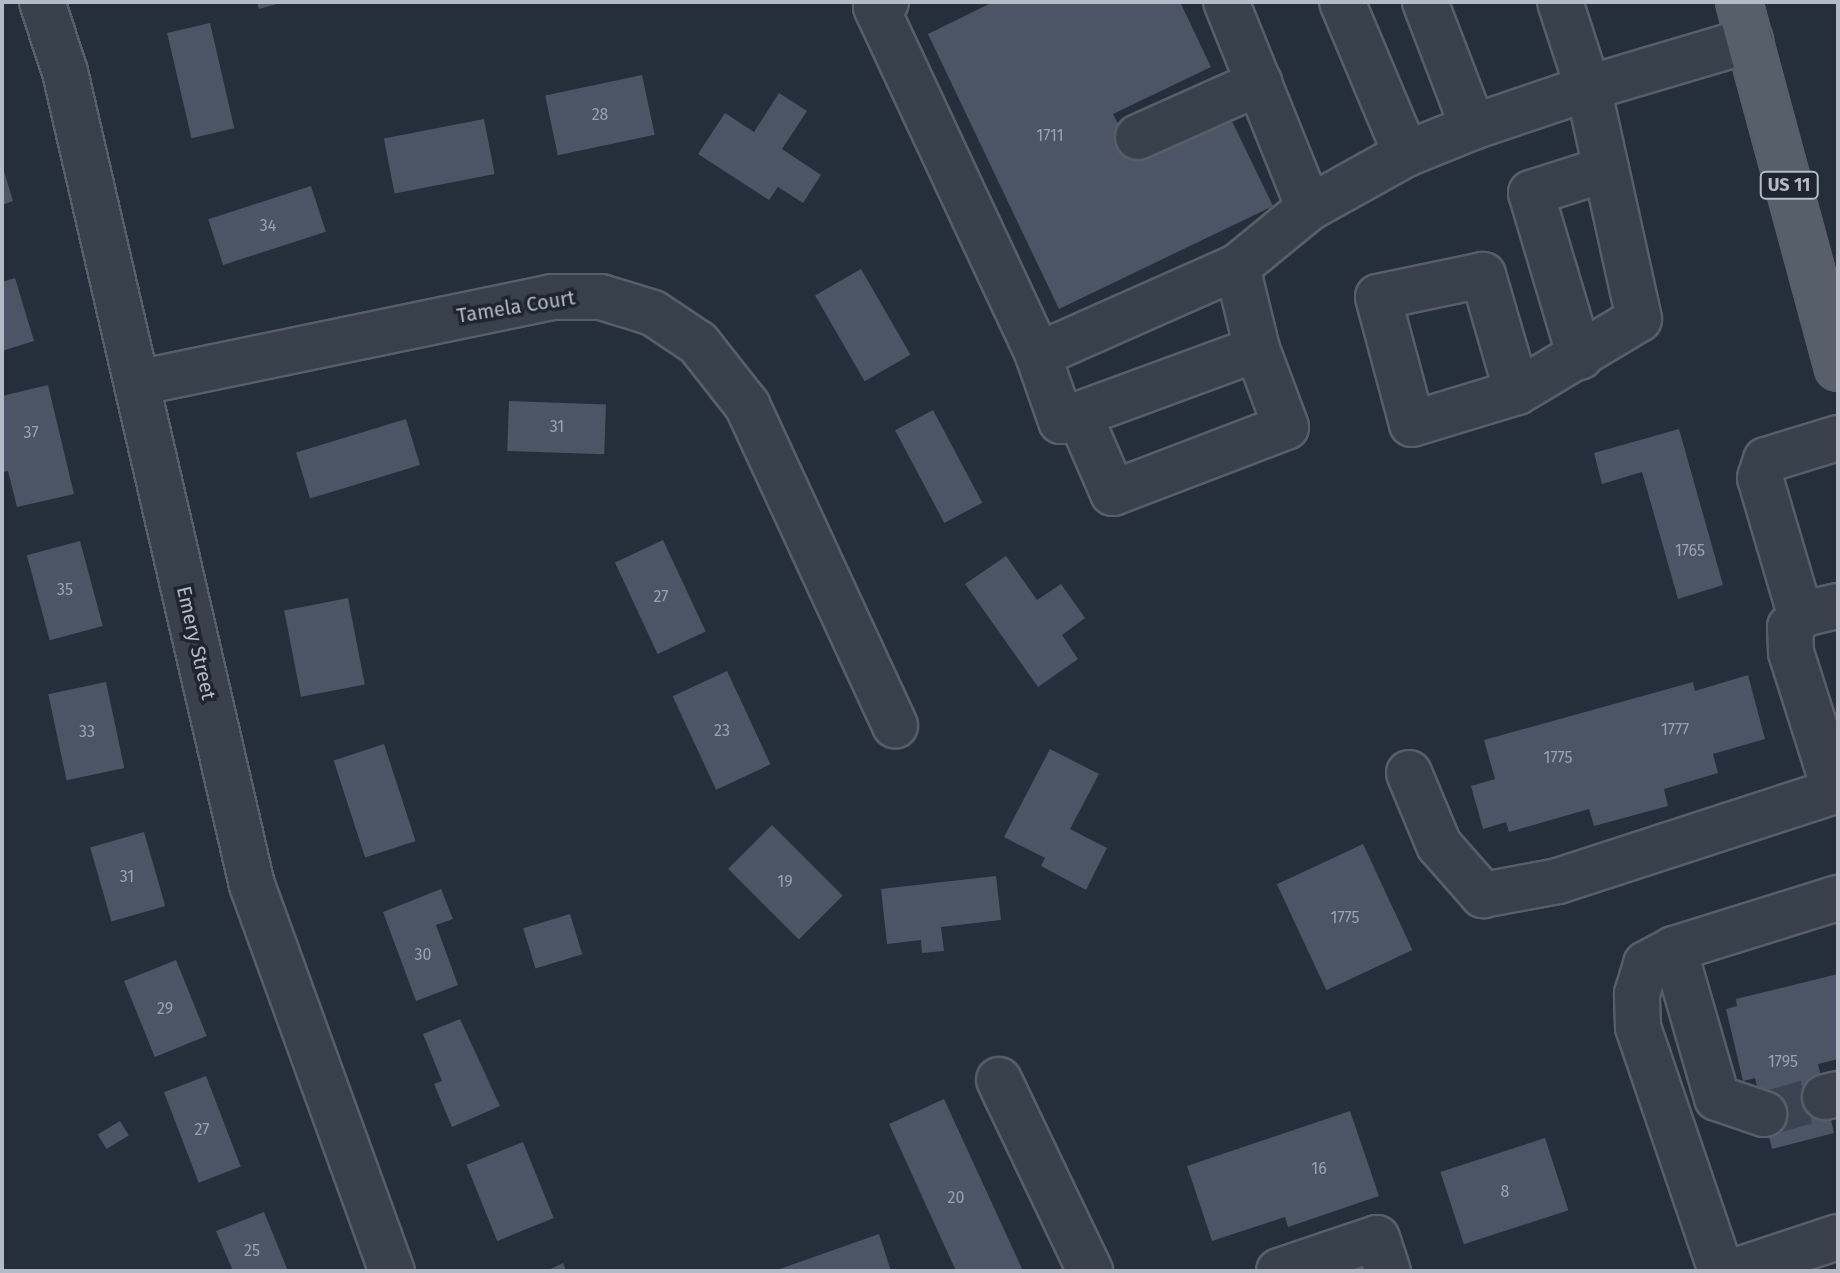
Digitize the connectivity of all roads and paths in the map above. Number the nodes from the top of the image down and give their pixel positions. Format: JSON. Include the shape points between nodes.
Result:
{"nodes":[{"id":1,"x":42,"y":2,"type":"edge"},
{"id":2,"x":886,"y":2,"type":"edge"},
{"id":3,"x":1226,"y":2,"type":"edge"},
{"id":4,"x":1342,"y":2,"type":"edge"},
{"id":5,"x":1425,"y":2,"type":"edge"},
{"id":6,"x":1560,"y":2,"type":"edge"},
{"id":7,"x":1744,"y":21,"type":"edge"},
{"id":8,"x":1259,"y":83,"type":"junction"},
{"id":9,"x":1588,"y":88,"type":"junction"},
{"id":10,"x":1473,"y":127,"type":"junction"},
{"id":11,"x":1138,"y":137,"type":"dead end"},
{"id":12,"x":1406,"y":154,"type":"junction"},
{"id":13,"x":1603,"y":170,"type":"junction"},
{"id":14,"x":1309,"y":208,"type":"junction"},
{"id":15,"x":1237,"y":267,"type":"junction"},
{"id":16,"x":1257,"y":349,"type":"junction"},
{"id":17,"x":1038,"y":355,"type":"junction"},
{"id":18,"x":1580,"y":357,"type":"junction"},
{"id":19,"x":1838,"y":368,"type":"edge"},
{"id":20,"x":137,"y":383,"type":"junction"},
{"id":21,"x":1517,"y":392,"type":"dead end"},
{"id":22,"x":1080,"y":417,"type":"junction"},
{"id":23,"x":1838,"y":438,"type":"edge"},
{"id":24,"x":1820,"y":611,"type":"edge"},
{"id":25,"x":895,"y":725,"type":"dead end"},
{"id":26,"x":1409,"y":773,"type":"dead end"},
{"id":27,"x":1837,"y":790,"type":"edge"},
{"id":28,"x":1838,"y":898,"type":"edge"},
{"id":29,"x":1674,"y":949,"type":"junction"},
{"id":30,"x":999,"y":1080,"type":"dead end"},
{"id":31,"x":1764,"y":1114,"type":"tunnel mouth"},
{"id":32,"x":1838,"y":1237,"type":"edge"},
{"id":33,"x":392,"y":1271,"type":"edge"},
{"id":34,"x":1090,"y":1271,"type":"edge"},
{"id":35,"x":1279,"y":1271,"type":"edge"},
{"id":36,"x":1388,"y":1271,"type":"edge"},
{"id":37,"x":1721,"y":1271,"type":"edge"},
{"id":38,"x":1735,"y":1271,"type":"edge"}],
"edges":[{"from":1,"to":20,"type":"street","name":"Emery Street","via":[[65,72]]},
{"from":2,"to":17,"type":"street","via":[[876,7]]},
{"from":3,"to":8,"type":"street"},
{"from":4,"to":12,"type":"street"},
{"from":5,"to":10,"type":"street"},
{"from":6,"to":9,"type":"street"},
{"from":7,"to":9,"type":"street"},
{"from":7,"to":19,"type":"main road","number":"US 11"},
{"from":8,"to":11,"type":"street"},
{"from":8,"to":14,"type":"street"},
{"from":9,"to":10,"type":"street"},
{"from":9,"to":13,"type":"street"},
{"from":10,"to":12,"type":"street"},
{"from":12,"to":14,"type":"street"},
{"from":13,"to":18,"type":"street","via":[[1639,319]]},
{"from":13,"to":18,"type":"street","via":[[1531,193]]},
{"from":14,"to":15,"type":"street"},
{"from":15,"to":16,"type":"street"},
{"from":15,"to":17,"type":"street"},
{"from":16,"to":22,"type":"street"},
{"from":16,"to":22,"type":"street","via":[[1286,427],[1113,493]]},
{"from":17,"to":22,"type":"street","via":[[1061,421]]},
{"from":18,"to":21,"type":"street"},
{"from":20,"to":25,"type":"street","name":"Tamela Court","via":[[551,297],[601,297],[653,313],[698,343],[747,405]]},
{"from":20,"to":33,"type":"street","name":"Emery Street","via":[[252,885]]},
{"from":23,"to":24,"type":"street","via":[[1766,460],[1760,478]]},
{"from":24,"to":27,"type":"street","via":[[1790,627],[1791,652]]},
{"from":26,"to":27,"type":"street","via":[[1439,845],[1483,895],[1558,881]]},
{"from":28,"to":29,"type":"street"},
{"from":29,"to":31,"type":"street","via":[[1717,1098]]},
{"from":29,"to":37,"type":"street","via":[[1646,964],[1637,994],[1638,1027]]},
{"from":30,"to":34,"type":"street"},
{"from":32,"to":38,"type":"street"},
{"from":35,"to":36,"type":"street","via":[[1377,1238]]}]}
